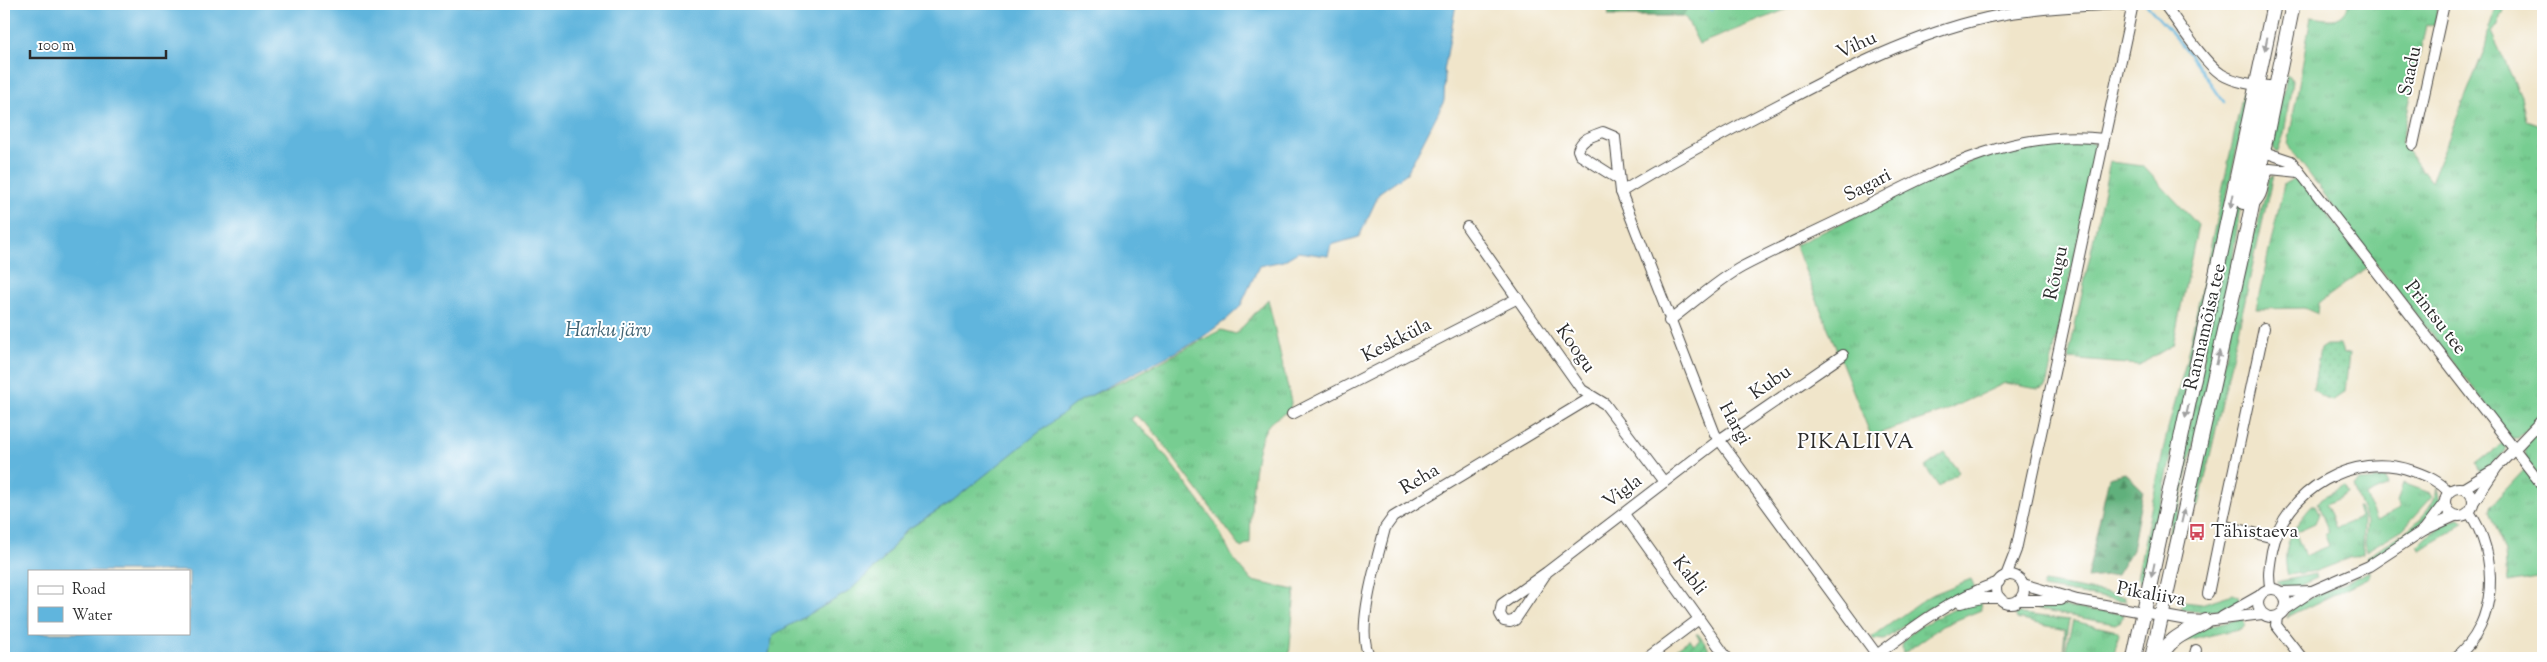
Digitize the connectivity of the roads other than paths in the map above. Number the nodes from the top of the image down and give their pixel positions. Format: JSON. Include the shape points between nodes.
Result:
{"nodes":[{"id":1,"x":2164,"y":4,"type":"edge"},
{"id":2,"x":2274,"y":4,"type":"edge"},
{"id":3,"x":2293,"y":4,"type":"edge"},
{"id":4,"x":2444,"y":4,"type":"edge"},
{"id":5,"x":2133,"y":5,"type":"edge"},
{"id":6,"x":2257,"y":85,"type":"junction"},
{"id":7,"x":2278,"y":87,"type":"junction"},
{"id":8,"x":2104,"y":140,"type":"junction"},
{"id":9,"x":2413,"y":145,"type":"dead end"},
{"id":10,"x":2264,"y":152,"type":"junction"},
{"id":11,"x":2299,"y":172,"type":"junction"},
{"id":12,"x":1618,"y":179,"type":"junction"},
{"id":13,"x":1621,"y":192,"type":"junction"},
{"id":14,"x":2252,"y":205,"type":"junction"},
{"id":15,"x":1467,"y":227,"type":"dead end"},
{"id":16,"x":2244,"y":245,"type":"junction"},
{"id":17,"x":1518,"y":298,"type":"junction"},
{"id":18,"x":1669,"y":321,"type":"junction"},
{"id":19,"x":2264,"y":328,"type":"dead end"},
{"id":20,"x":1843,"y":355,"type":"dead end"},
{"id":21,"x":1592,"y":397,"type":"junction"},
{"id":22,"x":1292,"y":414,"type":"dead end"},
{"id":23,"x":2543,"y":419,"type":"edge"},
{"id":24,"x":1719,"y":440,"type":"junction"},
{"id":25,"x":2515,"y":449,"type":"junction"},
{"id":26,"x":2497,"y":467,"type":"junction"},
{"id":27,"x":1664,"y":482,"type":"junction"},
{"id":28,"x":2543,"y":486,"type":"edge"},
{"id":29,"x":2464,"y":488,"type":"junction"},
{"id":30,"x":2447,"y":497,"type":"junction"},
{"id":31,"x":2471,"y":508,"type":"junction"},
{"id":32,"x":1624,"y":514,"type":"junction"},
{"id":33,"x":2455,"y":516,"type":"junction"},
{"id":34,"x":2222,"y":525,"type":"junction"},
{"id":35,"x":2424,"y":530,"type":"junction"},
{"id":36,"x":2274,"y":538,"type":"junction"},
{"id":37,"x":2016,"y":550,"type":"junction"},
{"id":38,"x":1547,"y":572,"type":"junction"},
{"id":39,"x":2002,"y":579,"type":"junction"},
{"id":40,"x":2021,"y":581,"type":"junction"},
{"id":41,"x":2276,"y":591,"type":"junction"},
{"id":42,"x":2312,"y":591,"type":"junction"},
{"id":43,"x":2208,"y":594,"type":"dead end"},
{"id":44,"x":2259,"y":596,"type":"junction"},
{"id":45,"x":2000,"y":598,"type":"junction"},
{"id":46,"x":2019,"y":600,"type":"junction"},
{"id":47,"x":2077,"y":600,"type":"junction"},
{"id":48,"x":1950,"y":605,"type":"junction"},
{"id":49,"x":2144,"y":612,"type":"junction"},
{"id":50,"x":2281,"y":613,"type":"junction"},
{"id":51,"x":2262,"y":614,"type":"junction"},
{"id":52,"x":2161,"y":615,"type":"junction"},
{"id":53,"x":1699,"y":619,"type":"junction"},
{"id":54,"x":2213,"y":621,"type":"junction"},
{"id":55,"x":1875,"y":657,"type":"edge"},
{"id":56,"x":2458,"y":657,"type":"edge"},
{"id":57,"x":1371,"y":658,"type":"edge"},
{"id":58,"x":1647,"y":658,"type":"edge"},
{"id":59,"x":1727,"y":658,"type":"edge"},
{"id":60,"x":2134,"y":658,"type":"edge"},
{"id":61,"x":2152,"y":658,"type":"edge"},
{"id":62,"x":2160,"y":658,"type":"edge"},
{"id":63,"x":2302,"y":658,"type":"edge"}],
"edges":[{"from":1,"to":6,"type":"street","via":[[2216,70],[2232,79]]},
{"from":2,"to":6,"type":"main road","name":"Rannamõisa tee","one_way":true},
{"from":3,"to":7,"type":"main road","name":"Rannamõisa tee"},
{"from":4,"to":9,"type":"street","name":"Saadu"},
{"from":5,"to":8,"type":"street","name":"Rõugu"},
{"from":5,"to":13,"type":"street","name":"Vihu","via":[[2109,4],[1988,18],[1906,43],[1688,151]]},
{"from":6,"to":7,"type":"street"},
{"from":6,"to":16,"type":"main road","via":[[2263,90],[2265,102],[2241,219]]},
{"from":6,"to":49,"type":"main road","name":"Rannamõisa tee","one_way":true},
{"from":7,"to":10,"type":"main road","name":"Rannamõisa tee"},
{"from":8,"to":18,"type":"street","name":"Sagari","via":[[2083,137],[2030,141],[1998,148],[1944,167],[1740,268]]},
{"from":8,"to":37,"type":"street","name":"Rõugu"},
{"from":10,"to":11,"type":"street","name":"Printsu tee","via":[[2291,161]]},
{"from":10,"to":14,"type":"main road","name":"Rannamõisa tee"},
{"from":11,"to":14,"type":"street","via":[[2270,169],[2266,173],[2261,198]]},
{"from":11,"to":25,"type":"street","name":"Printsu tee"},
{"from":12,"to":12,"type":"street","name":"Hargi","via":[[1614,137],[1603,132],[1586,138],[1580,144],[1580,155]]},
{"from":12,"to":13,"type":"street","name":"Hargi"},
{"from":13,"to":18,"type":"street","name":"Hargi"},
{"from":14,"to":16,"type":"main road","name":"Rannamõisa tee"},
{"from":15,"to":17,"type":"street","name":"Koogu"},
{"from":52,"to":16,"type":"main road","name":"Rannamõisa tee","one_way":true},
{"from":17,"to":21,"type":"street","name":"Koogu","via":[[1582,390]]},
{"from":17,"to":22,"type":"street","name":"Keskküla"},
{"from":18,"to":24,"type":"street","name":"Hargi"},
{"from":19,"to":34,"type":"street"},
{"from":20,"to":24,"type":"street","name":"Kubu"},
{"from":21,"to":27,"type":"street","name":"Koogu","via":[[1605,404]]},
{"from":21,"to":57,"type":"street","name":"Reha","via":[[1393,517],[1385,528],[1364,619],[1363,643]]},
{"from":23,"to":25,"type":"street"},
{"from":24,"to":27,"type":"street","name":"Vigla"},
{"from":24,"to":55,"type":"street","name":"Hargi"},
{"from":25,"to":26,"type":"street"},
{"from":25,"to":28,"type":"street","name":"Printsu tee"},
{"from":26,"to":29,"type":"street"},
{"from":26,"to":31,"type":"street"},
{"from":27,"to":32,"type":"street","name":"Vigla"},
{"from":29,"to":30,"type":"street","via":[[2456,488]]},
{"from":29,"to":31,"type":"street","via":[[2471,494]]},
{"from":30,"to":33,"type":"street","via":[[2448,510]]},
{"from":30,"to":35,"type":"street"},
{"from":30,"to":36,"type":"street","via":[[2441,483],[2407,469],[2382,466],[2347,471],[2331,476],[2308,491],[2285,517]]},
{"from":31,"to":33,"type":"street","via":[[2463,516]]},
{"from":31,"to":56,"type":"street","via":[[2486,546],[2491,577],[2482,619]]},
{"from":32,"to":38,"type":"street","name":"Vigla"},
{"from":32,"to":53,"type":"street","name":"Kabli"},
{"from":33,"to":35,"type":"street"},
{"from":34,"to":36,"type":"street"},
{"from":34,"to":43,"type":"street"},
{"from":35,"to":42,"type":"street","via":[[2369,566]]},
{"from":36,"to":41,"type":"street","via":[[2269,575]]},
{"from":37,"to":39,"type":"street","name":"Rõugu"},
{"from":37,"to":40,"type":"street","name":"Rõugu"},
{"from":38,"to":38,"type":"street","name":"Vigla","via":[[1515,620],[1504,621],[1500,614],[1502,604]]},
{"from":39,"to":40,"type":"street","name":"Pikaliiva"},
{"from":39,"to":45,"type":"street","via":[[1996,590]]},
{"from":39,"to":48,"type":"street","name":"Pikaliiva"},
{"from":40,"to":46,"type":"street","via":[[2024,593]]},
{"from":40,"to":47,"type":"street","name":"Pikaliiva"},
{"from":41,"to":42,"type":"street"},
{"from":41,"to":44,"type":"street","via":[[2264,591]]},
{"from":41,"to":50,"type":"street","via":[[2286,600]]},
{"from":42,"to":50,"type":"street"},
{"from":44,"to":51,"type":"street","via":[[2257,606]]},
{"from":44,"to":54,"type":"street"},
{"from":45,"to":46,"type":"street","name":"Pikaliiva","via":[[2010,603]]},
{"from":45,"to":48,"type":"street","name":"Pikaliiva"},
{"from":46,"to":47,"type":"street","name":"Pikaliiva"},
{"from":47,"to":49,"type":"street","name":"Pikaliiva"},
{"from":48,"to":55,"type":"street","name":"Pikaliiva","via":[[1928,616]]},
{"from":49,"to":52,"type":"street","name":"Pikaliiva"},
{"from":49,"to":60,"type":"main road","name":"Rannamõisa tee"},
{"from":50,"to":51,"type":"street","via":[[2269,618]]},
{"from":50,"to":63,"type":"street","via":[[2276,625]]},
{"from":51,"to":54,"type":"street","name":"Pikaliiva"},
{"from":52,"to":54,"type":"street","name":"Pikaliiva"},
{"from":52,"to":61,"type":"main road","name":"Rannamõisa tee"},
{"from":53,"to":58,"type":"street"},
{"from":53,"to":59,"type":"street","name":"Kabli"},
{"from":54,"to":62,"type":"main road","via":[[2174,639]]}]}
